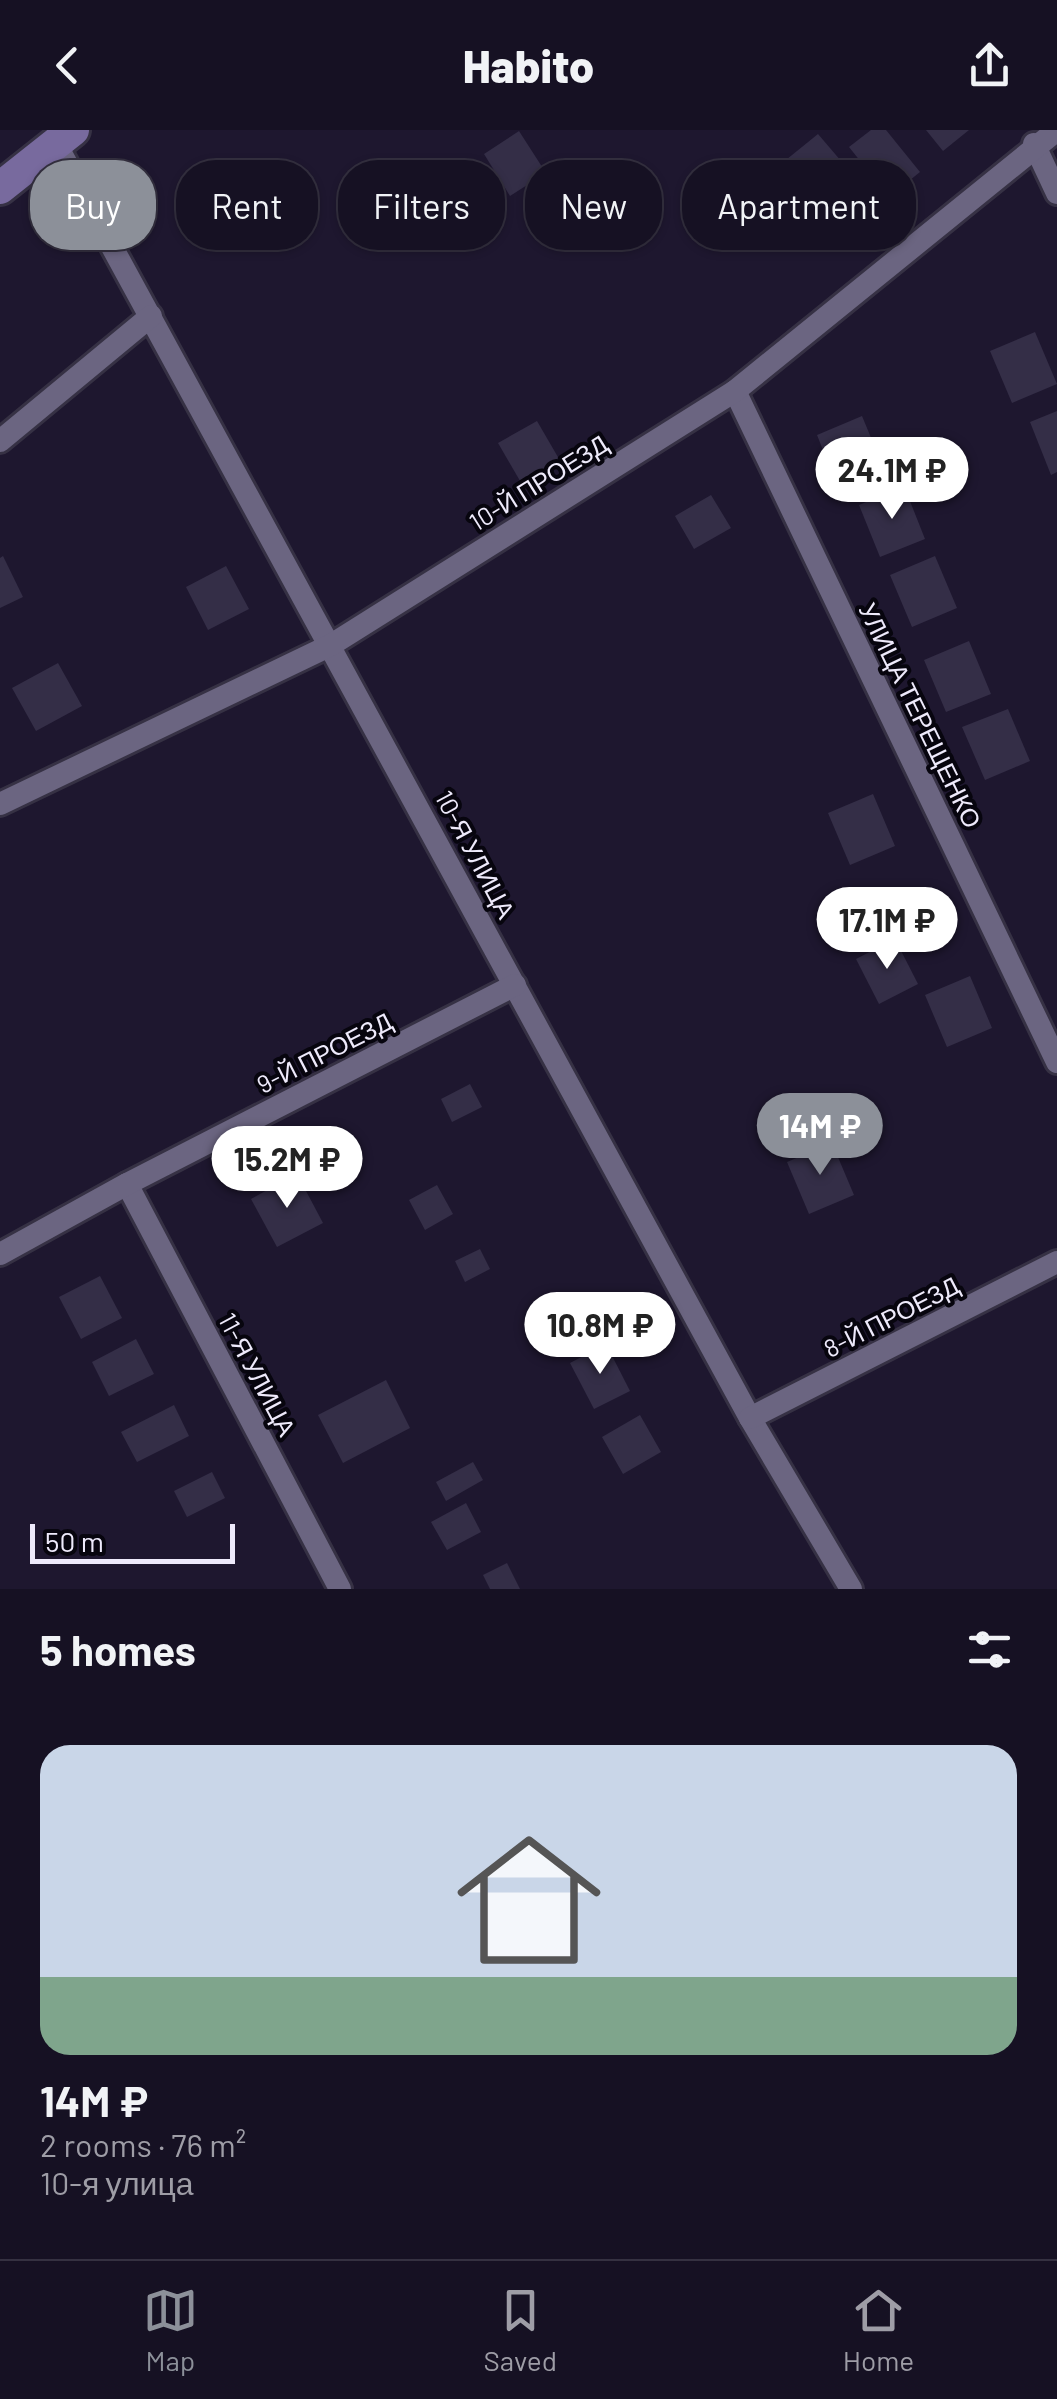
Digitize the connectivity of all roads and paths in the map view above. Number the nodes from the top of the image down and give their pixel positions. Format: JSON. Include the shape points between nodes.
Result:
{"nodes":[{"id":1,"x":1057,"y":130,"type":"edge"},
{"id":2,"x":65,"y":137,"type":"edge"},
{"id":3,"x":1034,"y":144,"type":"junction"},
{"id":4,"x":0,"y":188,"type":"edge"},
{"id":5,"x":1057,"y":192,"type":"edge"},
{"id":6,"x":151,"y":316,"type":"junction"},
{"id":7,"x":735,"y":391,"type":"junction"},
{"id":8,"x":0,"y":440,"type":"edge"},
{"id":9,"x":331,"y":645,"type":"junction"},
{"id":10,"x":0,"y":804,"type":"edge"},
{"id":11,"x":515,"y":985,"type":"junction"},
{"id":12,"x":1057,"y":1062,"type":"edge"},
{"id":13,"x":127,"y":1184,"type":"junction"},
{"id":14,"x":0,"y":1254,"type":"edge"},
{"id":15,"x":1057,"y":1262,"type":"edge"},
{"id":16,"x":750,"y":1418,"type":"junction"},
{"id":17,"x":340,"y":1589,"type":"edge"},
{"id":18,"x":850,"y":1589,"type":"edge"}],
"edges":[{"from":1,"to":3,"type":"street","name":"10-Й ПРОЕЗД"},
{"from":2,"to":4,"type":"street"},
{"from":2,"to":6,"type":"street","name":"10-Я УЛИЦА"},
{"from":3,"to":5,"type":"street"},
{"from":3,"to":7,"type":"street","name":"10-Й ПРОЕЗД"},
{"from":6,"to":8,"type":"street"},
{"from":6,"to":9,"type":"street","name":"10-Я УЛИЦА"},
{"from":7,"to":9,"type":"street","name":"10-Й ПРОЕЗД"},
{"from":7,"to":12,"type":"street","name":"УЛИЦА ТЕРЕЩЕНКО"},
{"from":9,"to":10,"type":"street","name":"10-Й ПРОЕЗД"},
{"from":9,"to":11,"type":"street","name":"10-Я УЛИЦА"},
{"from":11,"to":13,"type":"street","name":"9-Й ПРОЕЗД"},
{"from":11,"to":16,"type":"street","name":"10-Я УЛИЦА"},
{"from":13,"to":14,"type":"street","name":"9-Й ПРОЕЗД"},
{"from":13,"to":17,"type":"street","name":"11-Я УЛИЦА"},
{"from":15,"to":16,"type":"street","name":"8-Й ПРОЕЗД"},
{"from":16,"to":18,"type":"street","name":"10-Я УЛИЦА"}]}
